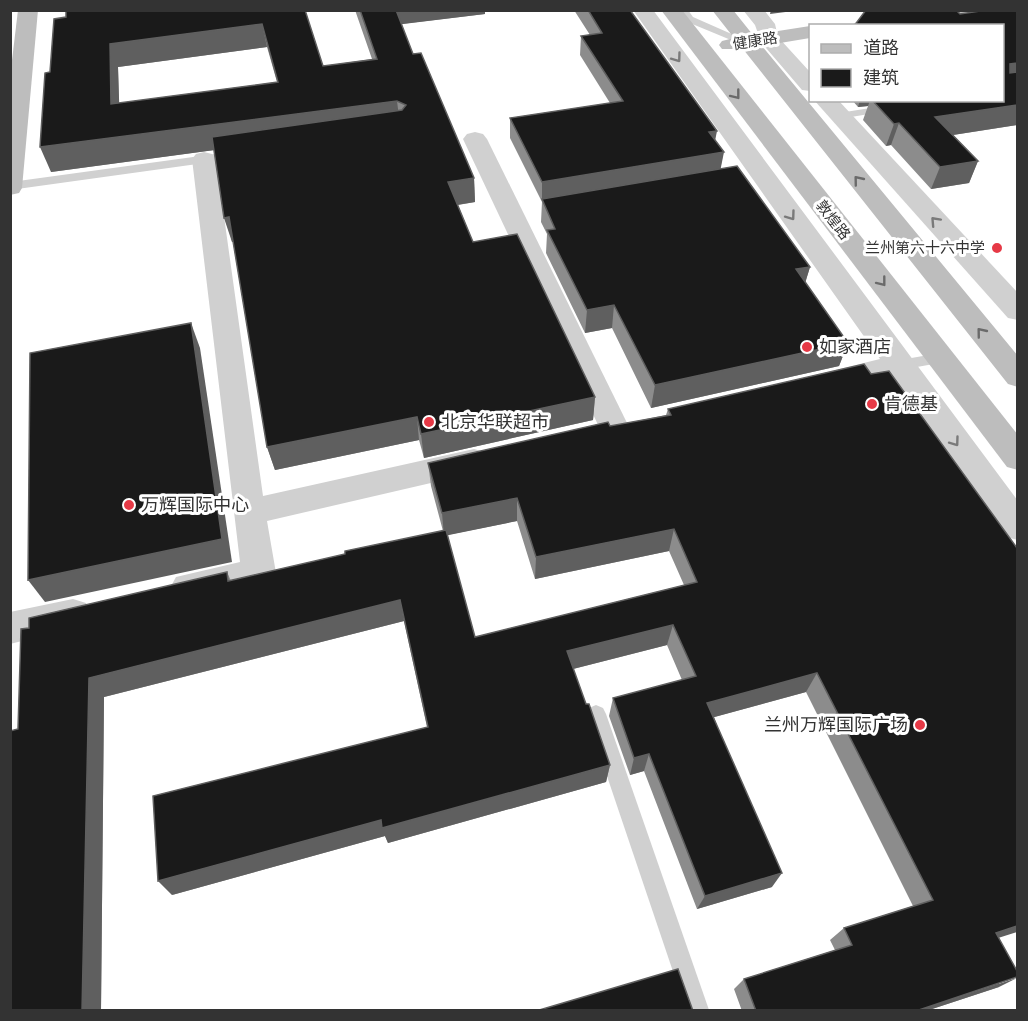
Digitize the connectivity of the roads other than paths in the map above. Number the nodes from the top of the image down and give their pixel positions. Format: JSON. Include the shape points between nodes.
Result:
{"nodes":[{"id":1,"x":28,"y":10,"type":"edge"},
{"id":2,"x":643,"y":10,"type":"edge"},
{"id":3,"x":671,"y":10,"type":"edge"},
{"id":4,"x":682,"y":10,"type":"edge"},
{"id":5,"x":722,"y":10,"type":"edge"},
{"id":6,"x":753,"y":10,"type":"edge"},
{"id":7,"x":967,"y":10,"type":"edge"},
{"id":8,"x":930,"y":21,"type":"edge"},
{"id":9,"x":888,"y":24,"type":"edge"},
{"id":10,"x":809,"y":32,"type":"edge"},
{"id":11,"x":758,"y":41,"type":"junction"},
{"id":12,"x":700,"y":49,"type":"junction"},
{"id":13,"x":16,"y":75,"type":"edge"},
{"id":14,"x":809,"y":84,"type":"edge"},
{"id":15,"x":905,"y":106,"type":"edge"},
{"id":16,"x":832,"y":108,"type":"edge"},
{"id":17,"x":475,"y":139,"type":"dead end"},
{"id":18,"x":215,"y":158,"type":"joint"},
{"id":19,"x":11,"y":187,"type":"edge"},
{"id":20,"x":1017,"y":311,"type":"edge"},
{"id":21,"x":940,"y":358,"type":"junction"},
{"id":22,"x":900,"y":365,"type":"junction"},
{"id":23,"x":1017,"y":377,"type":"edge"},
{"id":24,"x":797,"y":388,"type":"edge"},
{"id":25,"x":615,"y":429,"type":"edge"},
{"id":26,"x":500,"y":455,"type":"edge"},
{"id":27,"x":1017,"y":458,"type":"edge"},
{"id":28,"x":249,"y":512,"type":"junction"},
{"id":29,"x":1017,"y":527,"type":"edge"},
{"id":30,"x":157,"y":595,"type":"edge"},
{"id":31,"x":101,"y":608,"type":"edge"},
{"id":32,"x":10,"y":628,"type":"edge"},
{"id":33,"x":596,"y":714,"type":"dead end"},
{"id":34,"x":698,"y":1011,"type":"edge"}],
"edges":[{"from":1,"to":13,"type":"main road"},
{"from":2,"to":22,"type":"street","one_way":true,"via":[[750,177]]},
{"from":3,"to":12,"type":"main road","name":"敦煌路"},
{"from":4,"to":11,"type":"lane","via":[[689,19]]},
{"from":5,"to":11,"type":"main road"},
{"from":6,"to":11,"type":"street","via":[[765,24]]},
{"from":7,"to":8,"type":"main road"},
{"from":8,"to":9,"type":"main road"},
{"from":10,"to":11,"type":"main road","name":"健康路"},
{"from":11,"to":12,"type":"main road","name":"健康路"},
{"from":11,"to":14,"type":"street"},
{"from":23,"to":11,"type":"main road","one_way":true},
{"from":12,"to":21,"type":"main road","name":"敦煌路","one_way":true},
{"from":13,"to":19,"type":"main road"},
{"from":15,"to":16,"type":"lane"},
{"from":20,"to":16,"type":"street","one_way":true},
{"from":17,"to":25,"type":"street","via":[[523,215]]},
{"from":18,"to":19,"type":"lane"},
{"from":18,"to":28,"type":"street"},
{"from":21,"to":22,"type":"lane"},
{"from":21,"to":27,"type":"main road","name":"敦煌路"},
{"from":22,"to":24,"type":"street"},
{"from":22,"to":29,"type":"street","one_way":true},
{"from":26,"to":28,"type":"street"},
{"from":28,"to":30,"type":"street","via":[[259,573]]},
{"from":31,"to":32,"type":"street"},
{"from":33,"to":34,"type":"lane"}]}
